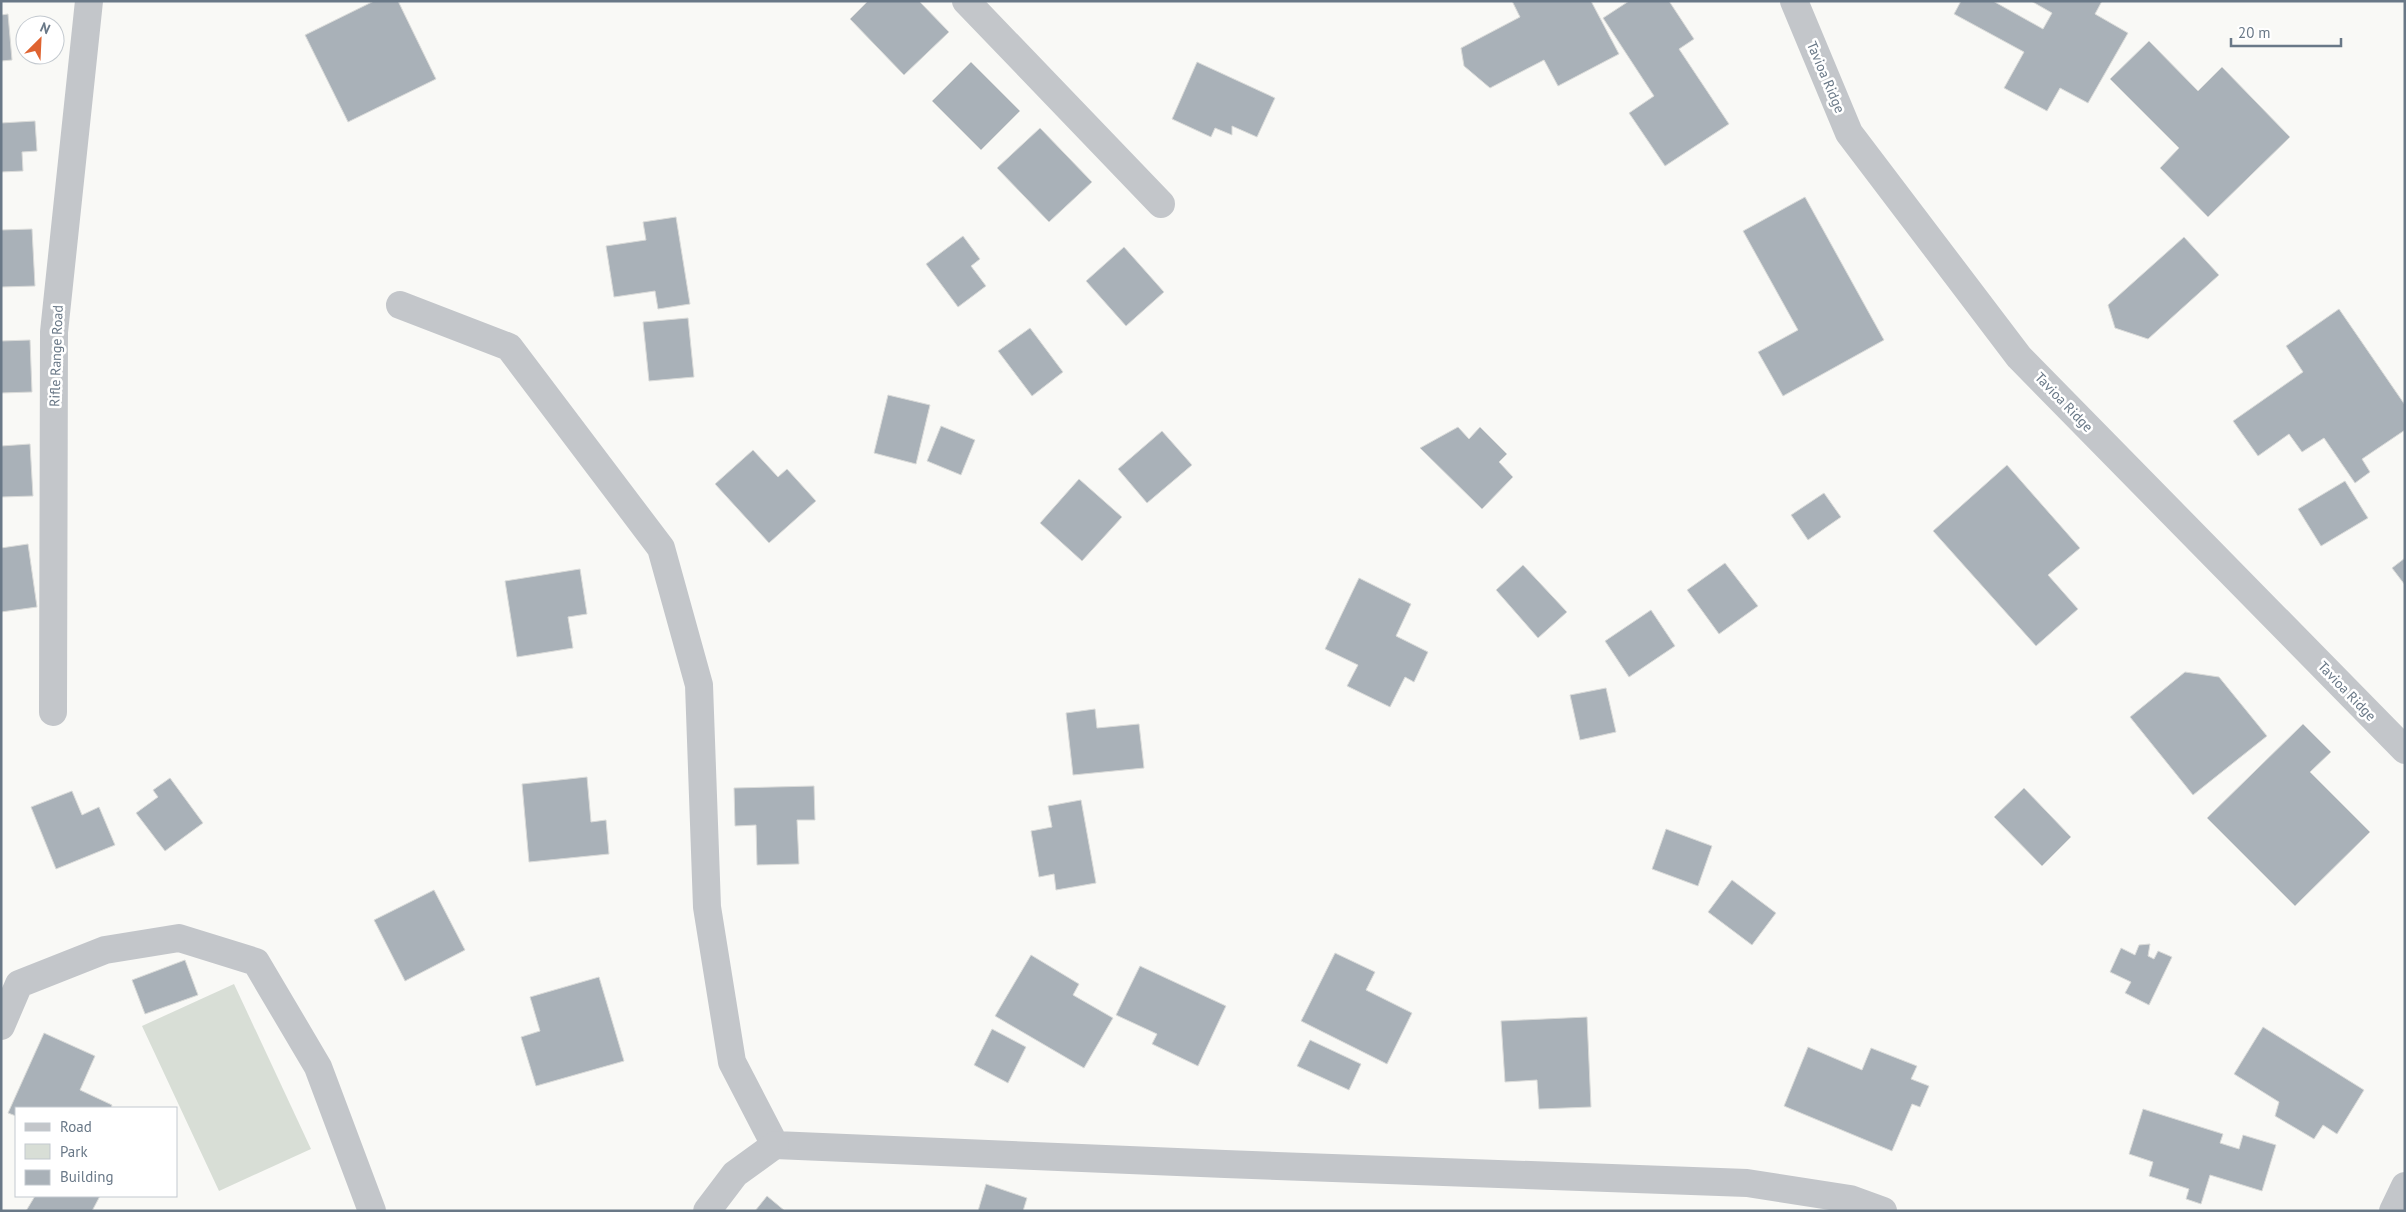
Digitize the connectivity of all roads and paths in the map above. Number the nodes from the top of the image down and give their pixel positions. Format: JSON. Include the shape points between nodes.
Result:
{"nodes":[{"id":1,"x":89,"y":1,"type":"edge"},
{"id":2,"x":966,"y":1,"type":"edge"},
{"id":3,"x":1794,"y":1,"type":"edge"},
{"id":4,"x":1161,"y":204,"type":"dead end"},
{"id":5,"x":400,"y":305,"type":"dead end"},
{"id":6,"x":53,"y":712,"type":"dead end"},
{"id":7,"x":2405,"y":750,"type":"edge"},
{"id":8,"x":1,"y":1026,"type":"edge"},
{"id":9,"x":775,"y":1144,"type":"junction"},
{"id":10,"x":2405,"y":1186,"type":"edge"},
{"id":11,"x":372,"y":1211,"type":"edge"},
{"id":12,"x":707,"y":1211,"type":"edge"},
{"id":13,"x":1883,"y":1211,"type":"edge"},
{"id":14,"x":2393,"y":1211,"type":"edge"}],
"edges":[{"from":1,"to":6,"type":"street","name":"Rifle Range Road","via":[[54,332]]},
{"from":2,"to":4,"type":"street"},
{"from":3,"to":7,"type":"street","name":"Tavioa Ridge","via":[[1849,132],[2019,357]]},
{"from":5,"to":9,"type":"street","via":[[509,347],[661,548],[699,685],[707,907],[732,1062]]},
{"from":8,"to":11,"type":"street","via":[[19,984],[105,950],[179,938],[256,962],[318,1067]]},
{"from":9,"to":12,"type":"street","via":[[735,1174]]},
{"from":9,"to":13,"type":"street","via":[[1244,1165],[1747,1182],[1850,1199]]},
{"from":10,"to":14,"type":"street"}]}
